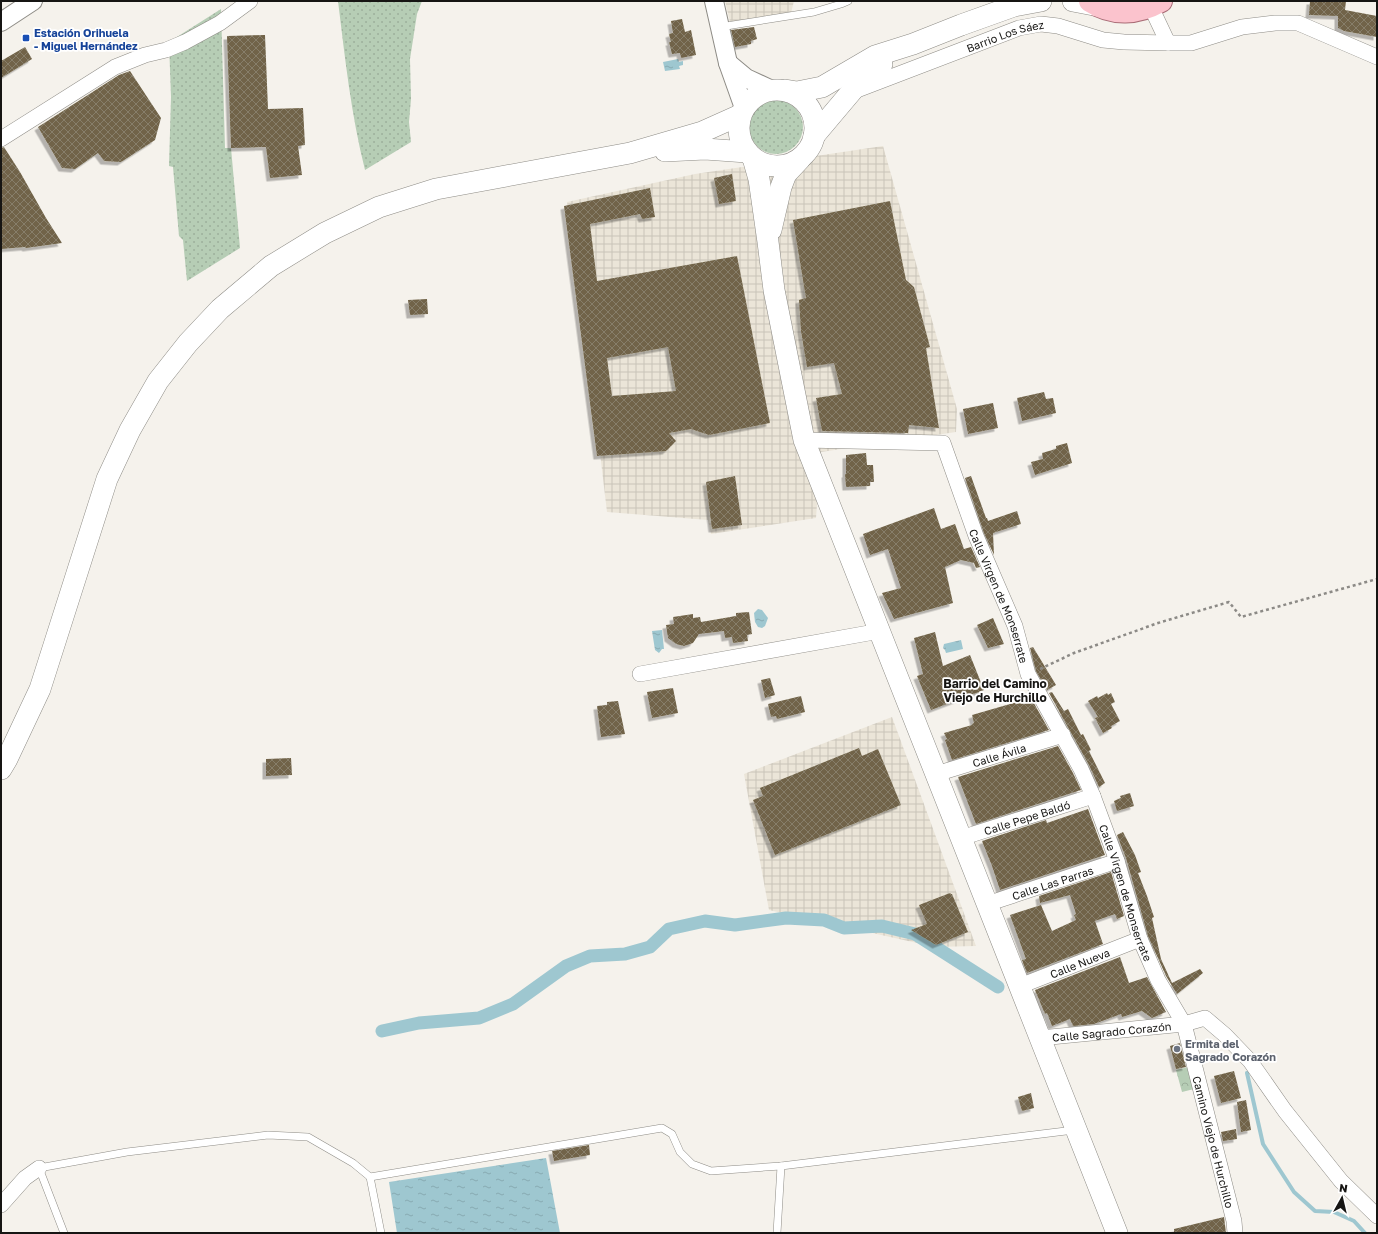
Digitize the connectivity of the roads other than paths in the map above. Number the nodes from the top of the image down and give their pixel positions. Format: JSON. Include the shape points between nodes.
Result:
{"nodes":[{"id":1,"x":33,"y":1,"type":"edge"},
{"id":2,"x":250,"y":1,"type":"edge"},
{"id":3,"x":714,"y":1,"type":"edge"},
{"id":4,"x":848,"y":1,"type":"edge"},
{"id":5,"x":1041,"y":1,"type":"edge"},
{"id":6,"x":1073,"y":1,"type":"edge"},
{"id":7,"x":1017,"y":3,"type":"edge"},
{"id":8,"x":1094,"y":4,"type":"edge"},
{"id":9,"x":1156,"y":4,"type":"edge"},
{"id":10,"x":1,"y":22,"type":"edge"},
{"id":11,"x":720,"y":28,"type":"junction"},
{"id":12,"x":1168,"y":43,"type":"junction"},
{"id":13,"x":914,"y":44,"type":"junction"},
{"id":14,"x":1377,"y":57,"type":"edge"},
{"id":15,"x":728,"y":63,"type":"junction"},
{"id":16,"x":778,"y":90,"type":"junction"},
{"id":17,"x":849,"y":94,"type":"junction"},
{"id":18,"x":742,"y":112,"type":"junction"},
{"id":19,"x":814,"y":136,"type":"junction"},
{"id":20,"x":1,"y":139,"type":"edge"},
{"id":21,"x":630,"y":153,"type":"junction"},
{"id":22,"x":750,"y":155,"type":"junction"},
{"id":23,"x":804,"y":155,"type":"junction"},
{"id":24,"x":768,"y":242,"type":"junction"},
{"id":25,"x":804,"y":440,"type":"junction"},
{"id":26,"x":880,"y":631,"type":"junction"},
{"id":27,"x":640,"y":674,"type":"dead end"},
{"id":28,"x":1063,"y":735,"type":"junction"},
{"id":29,"x":1,"y":770,"type":"edge"},
{"id":30,"x":936,"y":774,"type":"junction"},
{"id":31,"x":1093,"y":796,"type":"junction"},
{"id":32,"x":962,"y":838,"type":"junction"},
{"id":33,"x":1117,"y":861,"type":"junction"},
{"id":34,"x":987,"y":904,"type":"junction"},
{"id":35,"x":1140,"y":939,"type":"junction"},
{"id":36,"x":1020,"y":986,"type":"junction"},
{"id":37,"x":1184,"y":1024,"type":"junction"},
{"id":38,"x":1040,"y":1038,"type":"junction"},
{"id":39,"x":1076,"y":1130,"type":"junction"},
{"id":40,"x":781,"y":1166,"type":"junction"},
{"id":41,"x":39,"y":1168,"type":"junction"},
{"id":42,"x":370,"y":1177,"type":"junction"},
{"id":43,"x":1,"y":1205,"type":"edge"},
{"id":44,"x":1377,"y":1216,"type":"edge"},
{"id":45,"x":64,"y":1233,"type":"edge"},
{"id":46,"x":381,"y":1233,"type":"edge"},
{"id":47,"x":777,"y":1233,"type":"edge"},
{"id":48,"x":1117,"y":1233,"type":"edge"},
{"id":49,"x":1235,"y":1233,"type":"edge"}],
"edges":[{"from":1,"to":10,"type":"street"},
{"from":2,"to":20,"type":"street","via":[[220,23],[185,42],[144,55],[115,68]]},
{"from":3,"to":11,"type":"street"},
{"from":4,"to":11,"type":"lane","via":[[814,12]]},
{"from":5,"to":7,"type":"main road"},
{"from":6,"to":8,"type":"main road"},
{"from":7,"to":13,"type":"main road"},
{"from":8,"to":9,"type":"main road","via":[[1116,12],[1134,12]]},
{"from":9,"to":12,"type":"street"},
{"from":11,"to":15,"type":"street"},
{"from":12,"to":14,"type":"street","name":"Barrio Los Sáez","via":[[1191,42],[1242,27],[1298,23]]},
{"from":12,"to":17,"type":"street","name":"Barrio Los Sáez","via":[[1103,40],[1058,26],[1041,24],[1019,28]]},
{"from":13,"to":16,"type":"main road","via":[[875,56],[822,87],[796,92]]},
{"from":13,"to":17,"type":"main road","via":[[882,64]]},
{"from":15,"to":16,"type":"street","via":[[746,78]]},
{"from":15,"to":18,"type":"street"},
{"from":16,"to":18,"type":"main road","via":[[761,93],[751,99]]},
{"from":16,"to":19,"type":"main road","via":[[796,95],[805,102],[812,112]]},
{"from":17,"to":19,"type":"main road"},
{"from":18,"to":21,"type":"main road","via":[[702,132]]},
{"from":18,"to":22,"type":"main road","via":[[738,128],[740,141]]},
{"from":19,"to":23,"type":"main road"},
{"from":21,"to":22,"type":"main road","via":[[705,149]]},
{"from":21,"to":29,"type":"main road","via":[[436,189],[379,207],[325,233],[271,266],[220,309],[188,343],[158,381],[126,437],[106,479],[40,689]]},
{"from":22,"to":23,"type":"main road","via":[[774,166],[785,165]]},
{"from":22,"to":24,"type":"main road","via":[[759,179]]},
{"from":23,"to":24,"type":"main road","via":[[786,174],[780,187]]},
{"from":24,"to":25,"type":"main road","via":[[774,290]]},
{"from":25,"to":26,"type":"main road"},
{"from":25,"to":28,"type":"street","name":"Calle Virgen de Monserrate","via":[[943,444],[976,536],[1015,626],[1028,674]]},
{"from":26,"to":27,"type":"street"},
{"from":26,"to":30,"type":"main road"},
{"from":28,"to":30,"type":"street","name":"Calle Ávila"},
{"from":28,"to":31,"type":"street","name":"Calle Virgen de Monserrate"},
{"from":30,"to":32,"type":"main road"},
{"from":31,"to":32,"type":"street","name":"Calle Pepe Baldó"},
{"from":31,"to":33,"type":"street","name":"Calle Virgen de Monserrate"},
{"from":32,"to":34,"type":"main road"},
{"from":33,"to":34,"type":"street","name":"Calle Las Parras"},
{"from":33,"to":35,"type":"street","name":"Calle Virgen de Monserrate"},
{"from":34,"to":36,"type":"main road"},
{"from":35,"to":36,"type":"street","name":"Calle Nueva"},
{"from":35,"to":37,"type":"street","name":"Calle Virgen de Monserrate","via":[[1158,980]]},
{"from":36,"to":38,"type":"main road"},
{"from":37,"to":38,"type":"street","name":"Calle Sagrado Corazón"},
{"from":37,"to":44,"type":"street","via":[[1205,1018],[1225,1035],[1250,1061],[1285,1111],[1341,1181]]},
{"from":37,"to":49,"type":"street","name":"Camino Viejo de Hurchillo"},
{"from":38,"to":39,"type":"main road"},
{"from":39,"to":40,"type":"lane"},
{"from":39,"to":48,"type":"main road"},
{"from":40,"to":42,"type":"lane","via":[[711,1171],[692,1164],[680,1152],[672,1134],[662,1128]]},
{"from":40,"to":47,"type":"lane"},
{"from":41,"to":42,"type":"lane","via":[[127,1152],[268,1135],[308,1137]]},
{"from":41,"to":43,"type":"street","via":[[25,1178]]},
{"from":41,"to":45,"type":"lane"},
{"from":42,"to":46,"type":"lane"}]}
